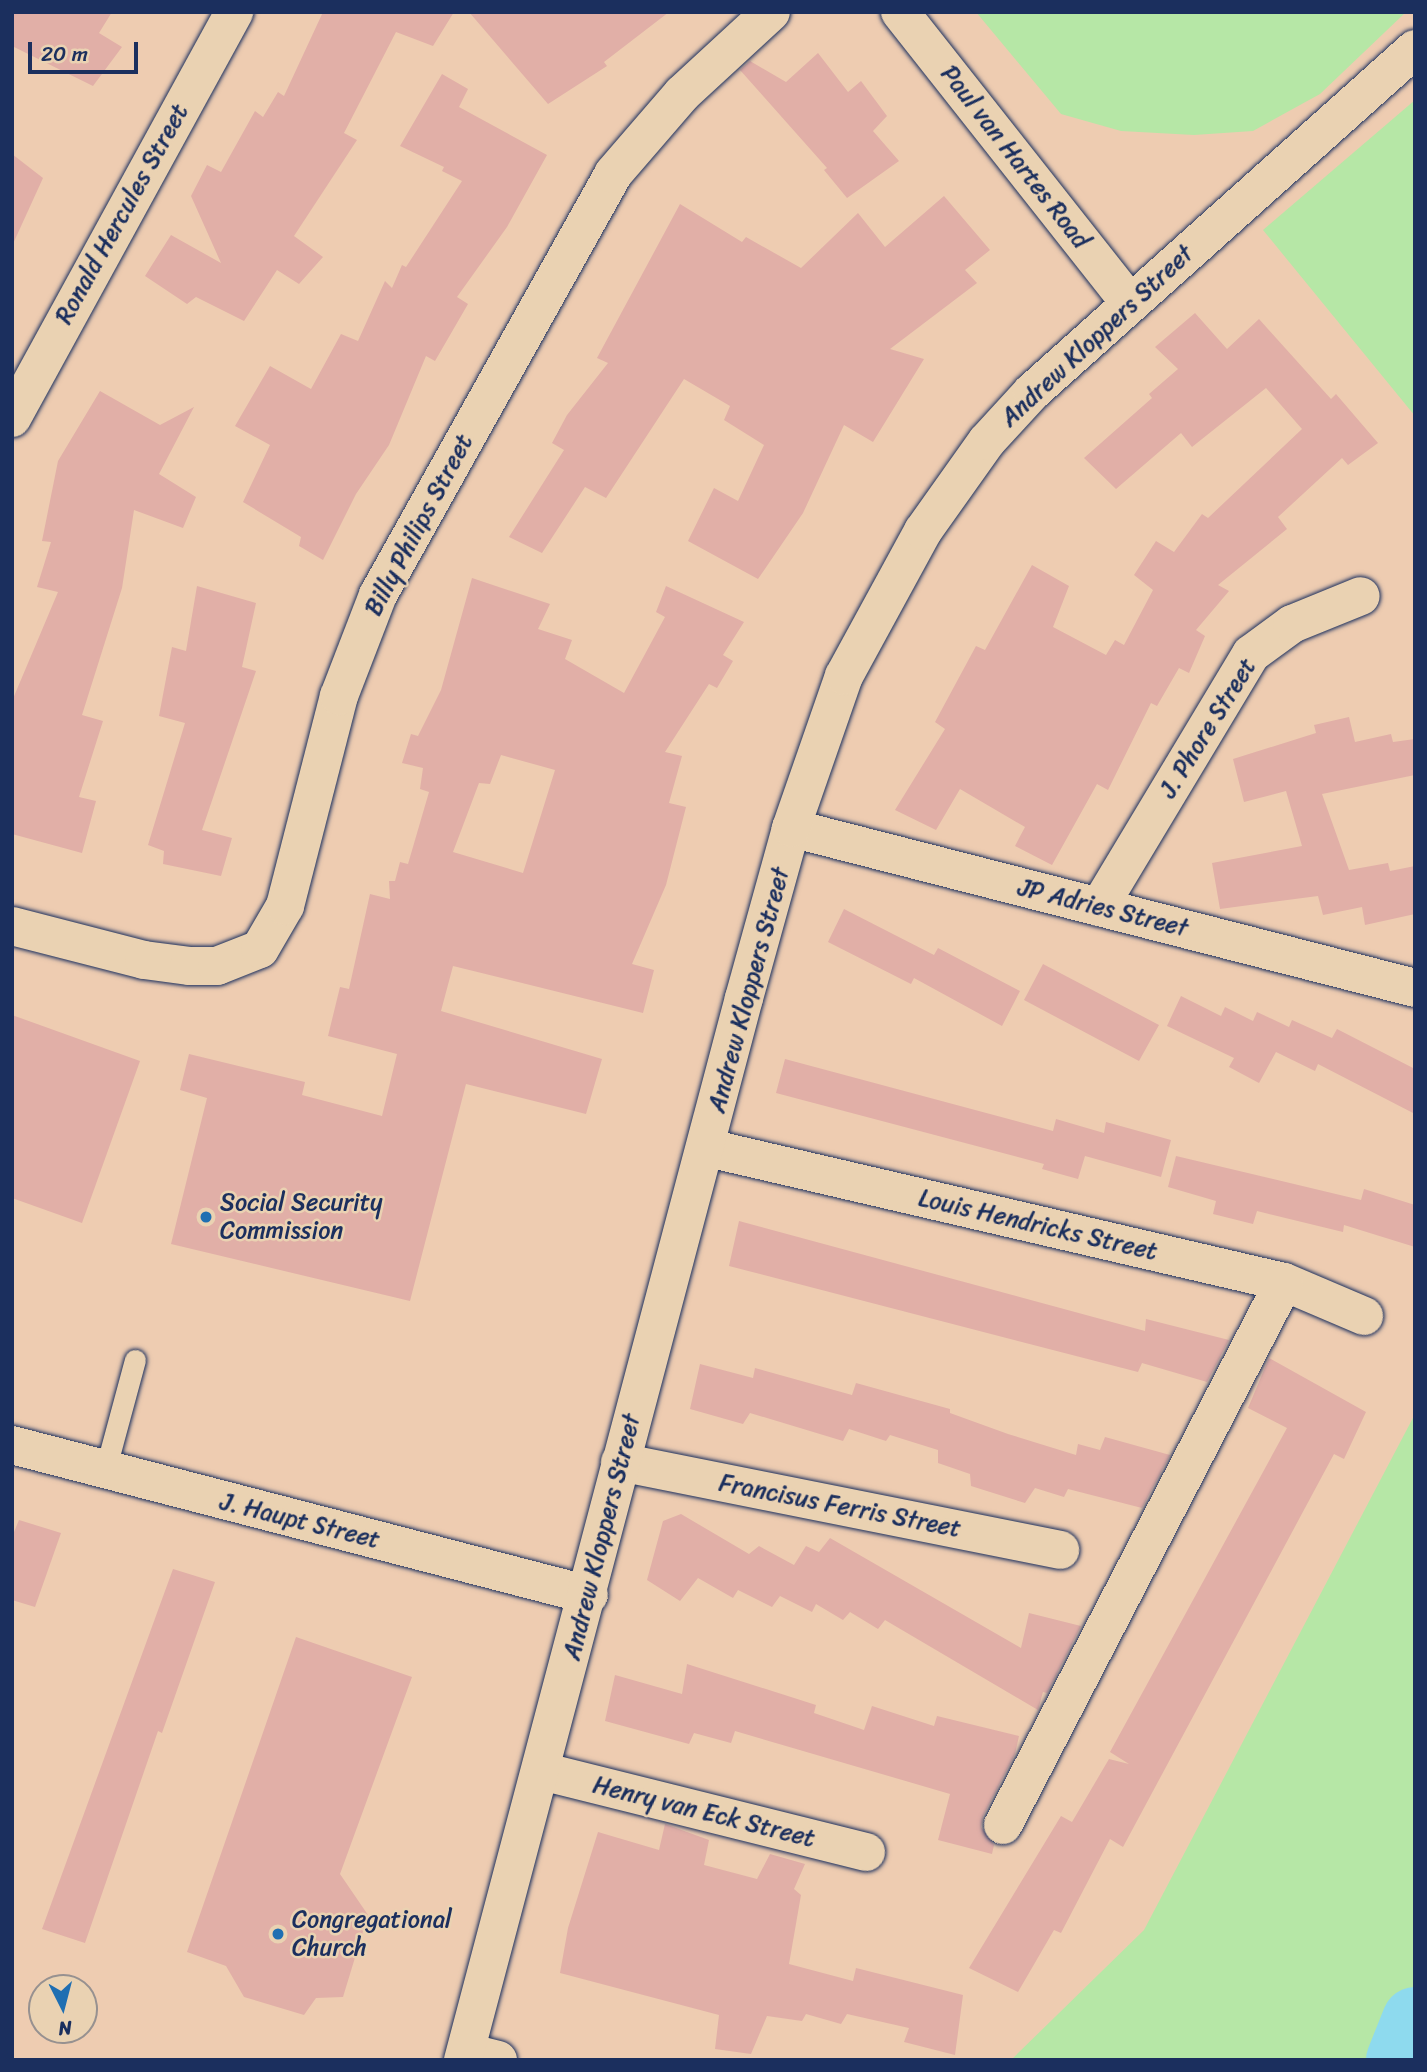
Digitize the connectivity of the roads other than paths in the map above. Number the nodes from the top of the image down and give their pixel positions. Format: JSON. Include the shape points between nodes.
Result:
{"nodes":[{"id":1,"x":234,"y":12,"type":"edge"},
{"id":2,"x":771,"y":12,"type":"edge"},
{"id":3,"x":900,"y":12,"type":"edge"},
{"id":4,"x":1415,"y":49,"type":"edge"},
{"id":5,"x":1129,"y":302,"type":"junction"},
{"id":6,"x":12,"y":418,"type":"edge"},
{"id":7,"x":1361,"y":596,"type":"dead end"},
{"id":8,"x":791,"y":828,"type":"junction"},
{"id":9,"x":1099,"y":907,"type":"junction"},
{"id":10,"x":12,"y":926,"type":"edge"},
{"id":11,"x":1415,"y":988,"type":"edge"},
{"id":12,"x":708,"y":1148,"type":"junction"},
{"id":13,"x":1283,"y":1282,"type":"junction"},
{"id":14,"x":1364,"y":1316,"type":"dead end"},
{"id":15,"x":135,"y":1360,"type":"dead end"},
{"id":16,"x":12,"y":1445,"type":"edge"},
{"id":17,"x":620,"y":1462,"type":"junction"},
{"id":18,"x":105,"y":1471,"type":"junction"},
{"id":19,"x":1060,"y":1550,"type":"dead end"},
{"id":20,"x":589,"y":1595,"type":"junction"},
{"id":21,"x":541,"y":1771,"type":"junction"},
{"id":22,"x":1003,"y":1825,"type":"dead end"},
{"id":23,"x":866,"y":1852,"type":"dead end"},
{"id":24,"x":476,"y":2057,"type":"edge"}],
"edges":[{"from":1,"to":6,"type":"street","name":"Ronald Hercules Street"},
{"from":2,"to":10,"type":"street","name":"Billy Philips Street","via":[[682,94],[613,174],[378,596],[340,696],[285,906],[260,949],[217,966],[189,966],[144,960]]},
{"from":3,"to":5,"type":"street","name":"Paul van Hartes Road"},
{"from":4,"to":5,"type":"street","name":"Andrew Kloppers Street"},
{"from":5,"to":8,"type":"street","name":"Andrew Kloppers Street","via":[[1032,392],[987,442],[923,531],[844,676]]},
{"from":7,"to":9,"type":"street","name":"J. Phore Street","via":[[1292,624],[1251,654]]},
{"from":8,"to":9,"type":"street","name":"JP Adries Street"},
{"from":8,"to":12,"type":"street","name":"Andrew Kloppers Street"},
{"from":9,"to":11,"type":"street","name":"JP Adries Street"},
{"from":12,"to":13,"type":"street","name":"Louis Hendricks Street"},
{"from":12,"to":17,"type":"street","name":"Andrew Kloppers Street"},
{"from":13,"to":14,"type":"street","name":"Louis Hendricks Street"},
{"from":13,"to":22,"type":"street"},
{"from":15,"to":18,"type":"lane"},
{"from":16,"to":18,"type":"street","name":"J. Haupt Street"},
{"from":17,"to":19,"type":"street","name":"Francisus Ferris Street"},
{"from":17,"to":20,"type":"street","name":"Andrew Kloppers Street"},
{"from":18,"to":20,"type":"street","name":"J. Haupt Street"},
{"from":20,"to":21,"type":"street","name":"Andrew Kloppers Street"},
{"from":21,"to":23,"type":"street","name":"Henry van Eck Street"},
{"from":21,"to":24,"type":"street","name":"Andrew Kloppers Street"}]}
